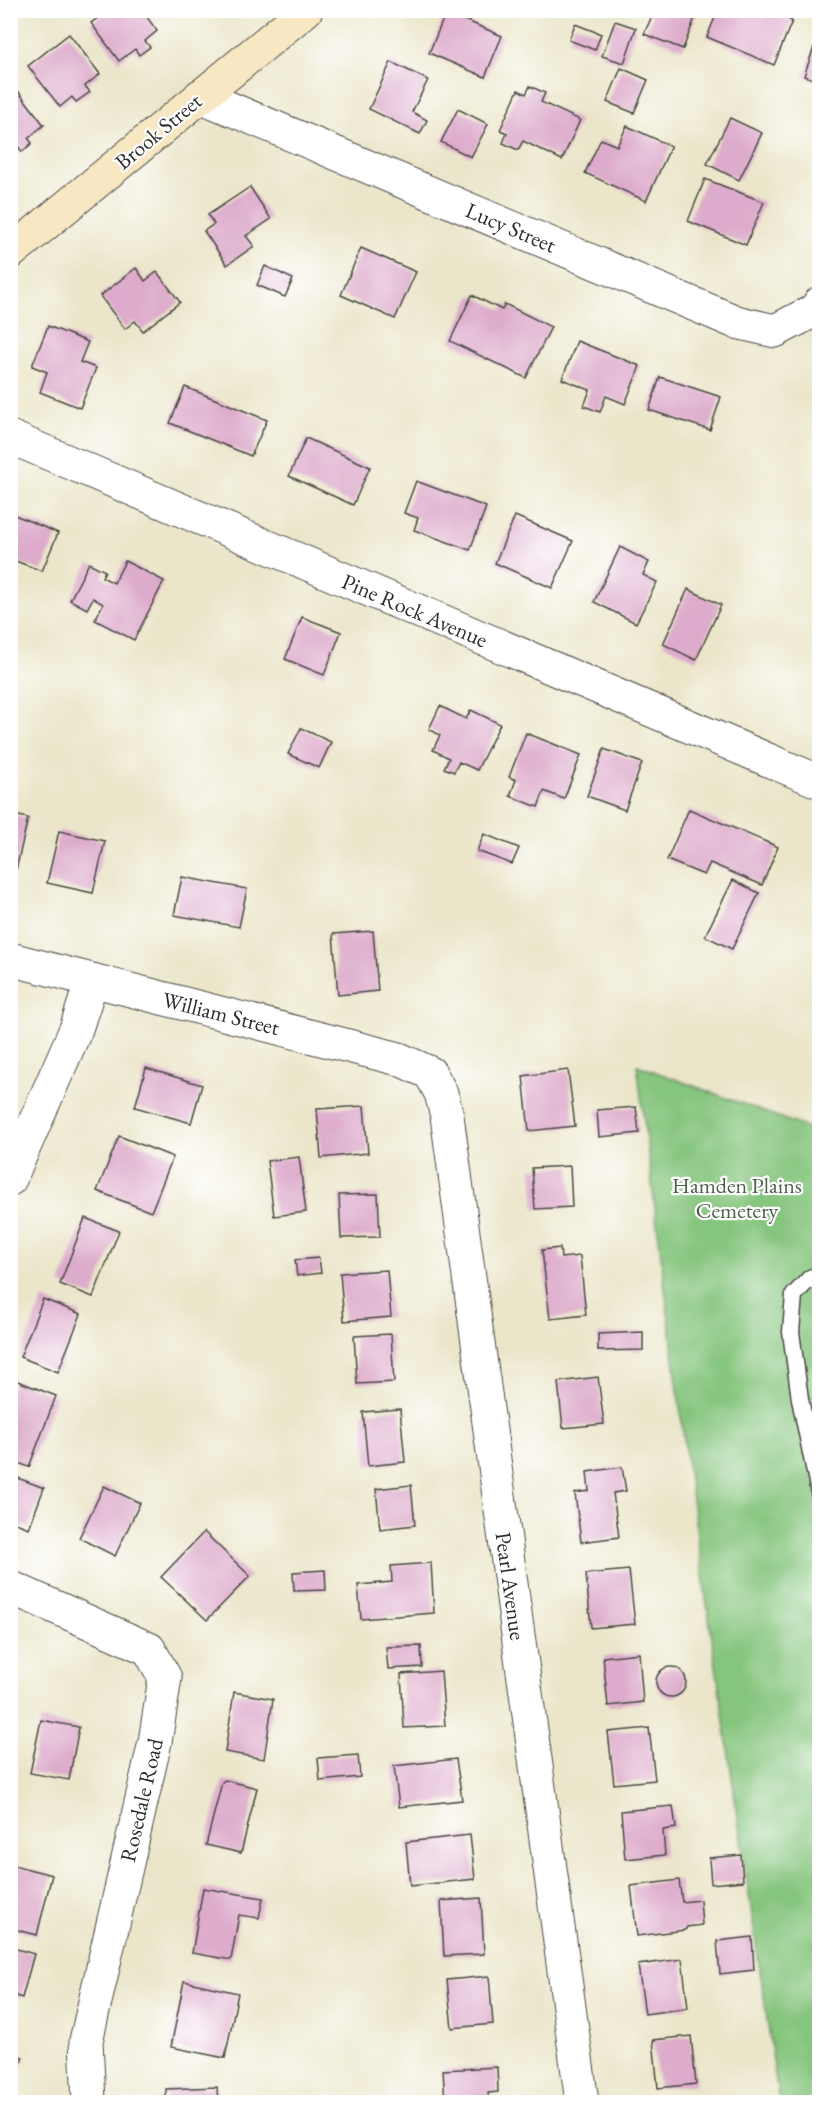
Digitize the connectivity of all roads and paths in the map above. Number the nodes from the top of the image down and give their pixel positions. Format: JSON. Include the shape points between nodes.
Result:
{"nodes":[{"id":1,"x":306,"y":10,"type":"edge"},
{"id":2,"x":200,"y":96,"type":"junction"},
{"id":3,"x":10,"y":253,"type":"edge"},
{"id":4,"x":819,"y":303,"type":"edge"},
{"id":5,"x":10,"y":437,"type":"edge"},
{"id":6,"x":819,"y":782,"type":"edge"},
{"id":7,"x":10,"y":959,"type":"edge"},
{"id":8,"x":92,"y":980,"type":"junction"},
{"id":9,"x":430,"y":1073,"type":"joint"},
{"id":10,"x":10,"y":1179,"type":"edge"},
{"id":11,"x":819,"y":1274,"type":"edge"},
{"id":12,"x":819,"y":1497,"type":"edge"},
{"id":13,"x":10,"y":1587,"type":"edge"},
{"id":14,"x":89,"y":2103,"type":"edge"},
{"id":15,"x":582,"y":2103,"type":"edge"}],
"edges":[{"from":1,"to":2,"type":"main road","name":"Brook Street"},
{"from":2,"to":3,"type":"main road","name":"Brook Street"},
{"from":2,"to":4,"type":"street","name":"Lucy Street","via":[[736,322],[775,331],[816,310]]},
{"from":5,"to":6,"type":"street","name":"Pine Rock Avenue"},
{"from":7,"to":8,"type":"street","name":"William Street"},
{"from":8,"to":9,"type":"street","name":"William Street","via":[[399,1059]]},
{"from":8,"to":10,"type":"street","via":[[76,1029]]},
{"from":9,"to":15,"type":"street","name":"Pearl Avenue","via":[[447,1116]]},
{"from":11,"to":12,"type":"lane","via":[[794,1295],[790,1332]]},
{"from":13,"to":14,"type":"street","name":"Rosedale Road","via":[[149,1649],[165,1678],[155,1742],[86,2041]]}]}
